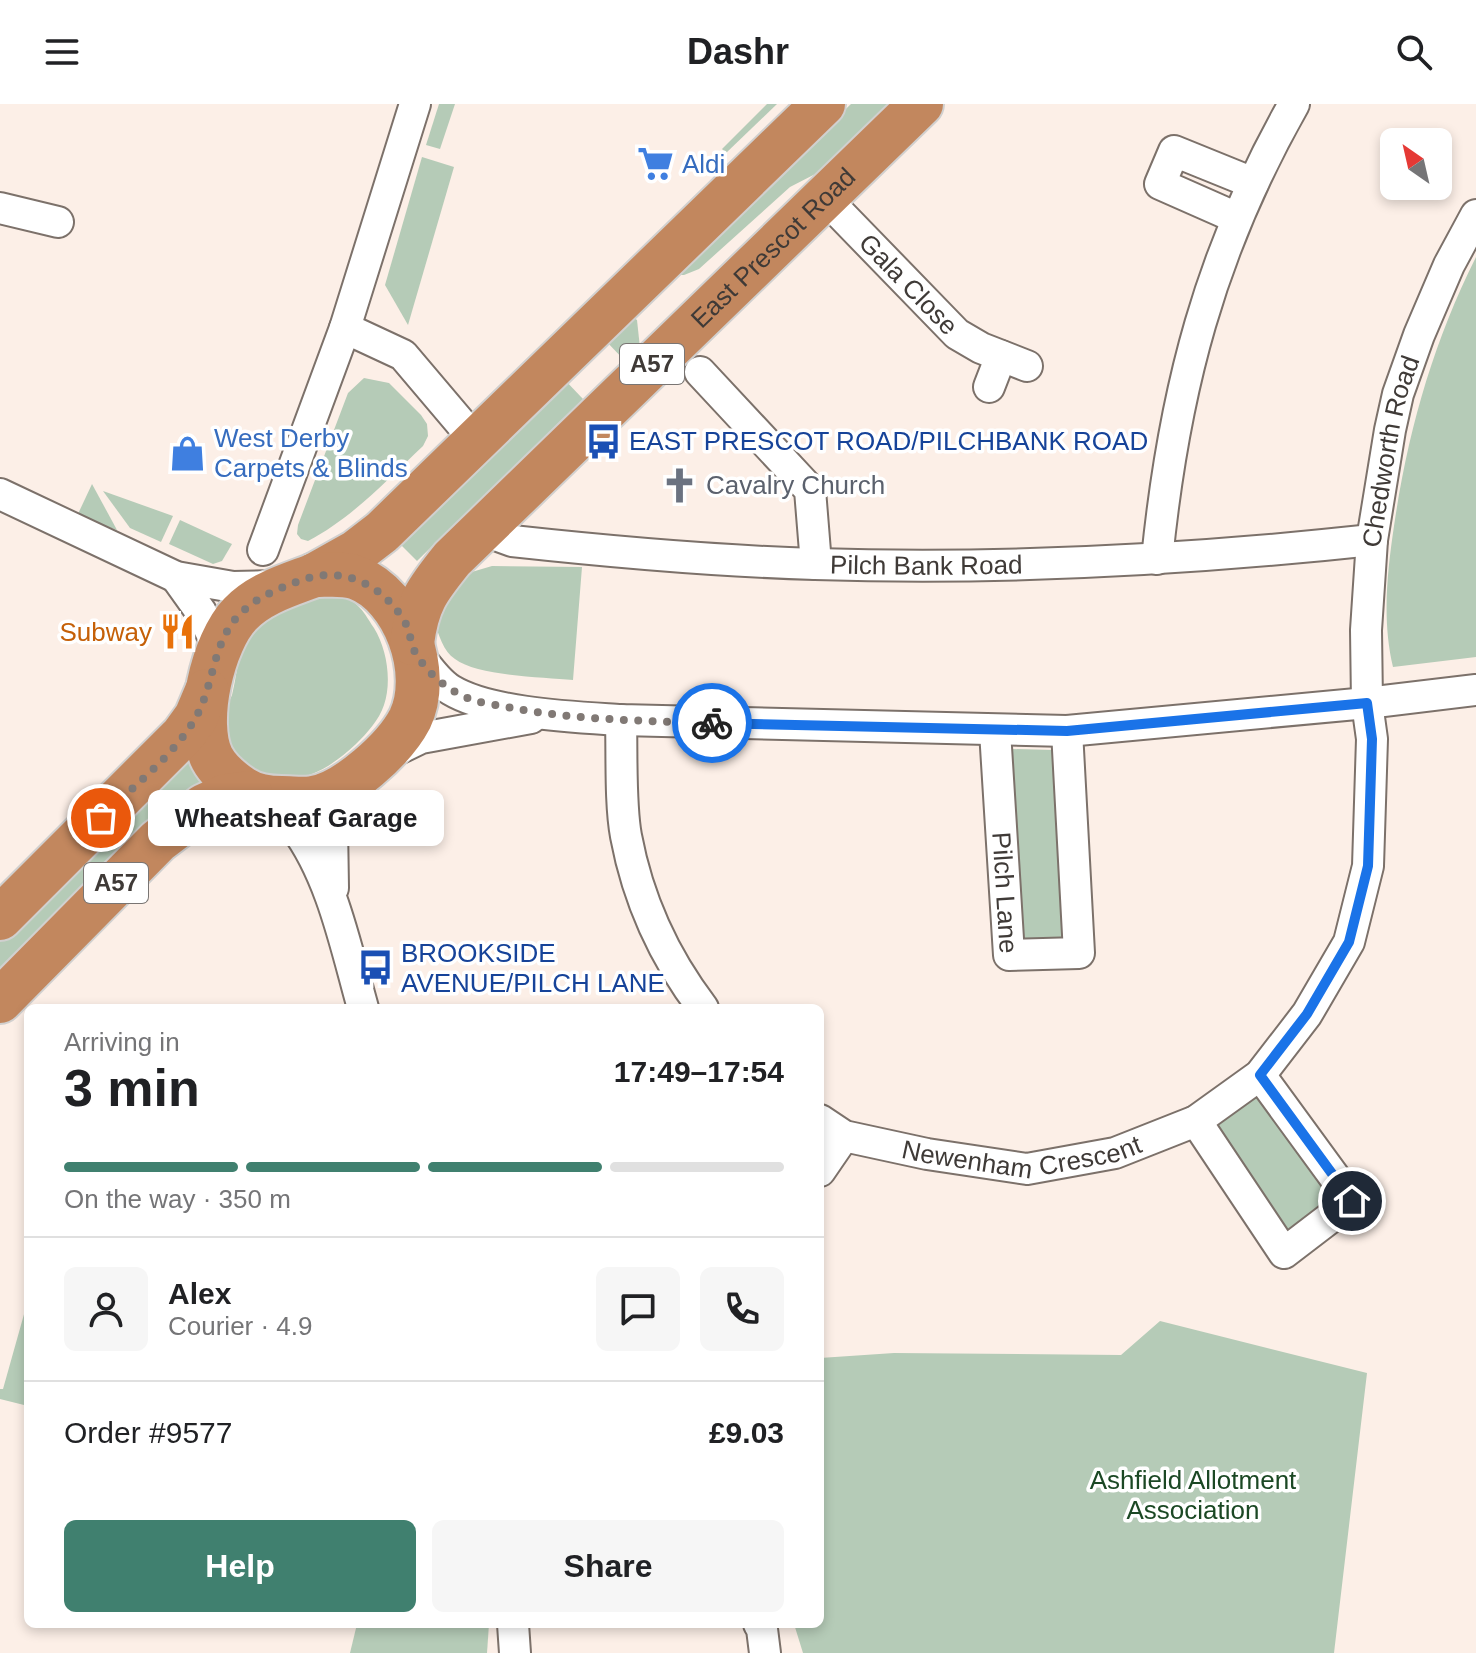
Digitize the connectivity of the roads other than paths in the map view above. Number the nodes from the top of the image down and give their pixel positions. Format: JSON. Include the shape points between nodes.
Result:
{"nodes":[{"id":1,"x":415,"y":104,"type":"edge"},
{"id":2,"x":823,"y":104,"type":"edge"},
{"id":3,"x":921,"y":104,"type":"edge"},
{"id":4,"x":1294,"y":104,"type":"edge"},
{"id":5,"x":1253,"y":183,"type":"junction"},
{"id":6,"x":825,"y":198,"type":"junction"},
{"id":7,"x":0,"y":208,"type":"edge"},
{"id":8,"x":1476,"y":215,"type":"edge"},
{"id":9,"x":1237,"y":218,"type":"junction"},
{"id":10,"x":58,"y":222,"type":"dead end"},
{"id":11,"x":345,"y":328,"type":"junction"},
{"id":12,"x":700,"y":372,"type":"dead end"},
{"id":13,"x":989,"y":387,"type":"dead end"},
{"id":14,"x":475,"y":440,"type":"junction"},
{"id":15,"x":0,"y":494,"type":"edge"},
{"id":16,"x":487,"y":524,"type":"junction"},
{"id":17,"x":1372,"y":540,"type":"junction"},
{"id":18,"x":263,"y":550,"type":"dead end"},
{"id":19,"x":1157,"y":559,"type":"junction"},
{"id":20,"x":816,"y":564,"type":"junction"},
{"id":21,"x":176,"y":577,"type":"junction"},
{"id":22,"x":301,"y":580,"type":"junction"},
{"id":23,"x":412,"y":645,"type":"junction"},
{"id":24,"x":214,"y":666,"type":"junction"},
{"id":25,"x":1476,"y":690,"type":"edge"},
{"id":26,"x":1367,"y":703,"type":"junction"},
{"id":27,"x":548,"y":715,"type":"junction"},
{"id":28,"x":621,"y":720,"type":"junction"},
{"id":29,"x":995,"y":731,"type":"junction"},
{"id":30,"x":1067,"y":731,"type":"junction"},
{"id":31,"x":363,"y":770,"type":"junction"},
{"id":32,"x":259,"y":796,"type":"junction"},
{"id":33,"x":334,"y":906,"type":"junction"},
{"id":34,"x":0,"y":918,"type":"edge"},
{"id":35,"x":0,"y":1001,"type":"edge"},
{"id":36,"x":362,"y":1004,"type":"edge"},
{"id":37,"x":700,"y":1004,"type":"edge"},
{"id":38,"x":1260,"y":1075,"type":"junction"},
{"id":39,"x":1196,"y":1121,"type":"junction"},
{"id":40,"x":832,"y":1128,"type":"edge"},
{"id":41,"x":824,"y":1157,"type":"edge"},
{"id":42,"x":513,"y":1628,"type":"edge"},
{"id":43,"x":760,"y":1628,"type":"edge"},
{"id":44,"x":515,"y":1653,"type":"edge"},
{"id":45,"x":765,"y":1653,"type":"edge"}],
"edges":[{"from":1,"to":11,"type":"street"},
{"from":2,"to":14,"type":"highway","number":"A57"},
{"from":3,"to":6,"type":"highway","name":"East Prescot Road","number":"A57"},
{"from":4,"to":5,"type":"street"},
{"from":5,"to":9,"type":"street"},
{"from":5,"to":9,"type":"street","via":[[1174,151],[1160,184]]},
{"from":6,"to":13,"type":"street","name":"Gala Close","via":[[957,334],[1014,361]]},
{"from":6,"to":16,"type":"highway","name":"East Prescot Road","number":"A57"},
{"from":7,"to":10,"type":"street"},
{"from":8,"to":17,"type":"street","name":"Chedworth Road","via":[[1434,298],[1398,394]]},
{"from":9,"to":19,"type":"street","via":[[1196,334],[1180,398]]},
{"from":11,"to":14,"type":"street","via":[[403,355]]},
{"from":11,"to":18,"type":"street"},
{"from":12,"to":20,"type":"street","via":[[810,490]]},
{"from":14,"to":22,"type":"highway","number":"A57","via":[[382,532]]},
{"from":15,"to":21,"type":"street"},
{"from":16,"to":20,"type":"street","name":"Pilch Bank Road","via":[[512,541]]},
{"from":16,"to":23,"type":"highway","name":"East Prescot Road","number":"A57","via":[[423,598]]},
{"from":17,"to":19,"type":"street","name":"Pilch Bank Road"},
{"from":17,"to":26,"type":"street","name":"Chedworth Road"},
{"from":19,"to":20,"type":"street","name":"Pilch Bank Road","via":[[1026,565]]},
{"from":21,"to":22,"type":"street","via":[[233,587]]},
{"from":21,"to":24,"type":"street","via":[[201,612]]},
{"from":22,"to":23,"type":"highway","number":"A57","via":[[355,577],[375,588],[406,625]]},
{"from":22,"to":24,"type":"highway","number":"A57","via":[[259,598],[240,613],[226,632]]},
{"from":23,"to":27,"type":"street","via":[[449,689],[471,700]]},
{"from":23,"to":31,"type":"highway","number":"A57","via":[[414,706],[401,732]]},
{"from":24,"to":32,"type":"highway","number":"A57","via":[[206,712],[212,757],[225,776]]},
{"from":24,"to":34,"type":"highway","number":"A57","via":[[196,717],[183,735]]},
{"from":25,"to":26,"type":"street"},
{"from":26,"to":30,"type":"street"},
{"from":26,"to":38,"type":"street","name":"Newenham Crescent","via":[[1372,739],[1368,866],[1349,942],[1307,1014]]},
{"from":27,"to":28,"type":"street"},
{"from":27,"to":31,"type":"street","via":[[421,738]]},
{"from":28,"to":29,"type":"street"},
{"from":28,"to":37,"type":"street","via":[[625,834],[647,914]]},
{"from":29,"to":30,"type":"street"},
{"from":29,"to":30,"type":"street","name":"Pilch Lane","via":[[1009,955],[1079,953]]},
{"from":31,"to":32,"type":"highway","number":"A57","via":[[314,798]]},
{"from":31,"to":33,"type":"street","via":[[332,825]]},
{"from":32,"to":33,"type":"street","via":[[294,825]]},
{"from":32,"to":35,"type":"highway","number":"A57","via":[[226,796],[158,841]]},
{"from":33,"to":36,"type":"street"},
{"from":38,"to":39,"type":"street","name":"Newenham Crescent"},
{"from":38,"to":39,"type":"street","via":[[1352,1201],[1284,1253]]},
{"from":39,"to":40,"type":"street","name":"Newenham Crescent","via":[[1115,1153],[1027,1169],[927,1154]]},
{"from":40,"to":41,"type":"street","name":"Newenham Crescent"},
{"from":42,"to":44,"type":"street"},
{"from":43,"to":45,"type":"street"}]}
